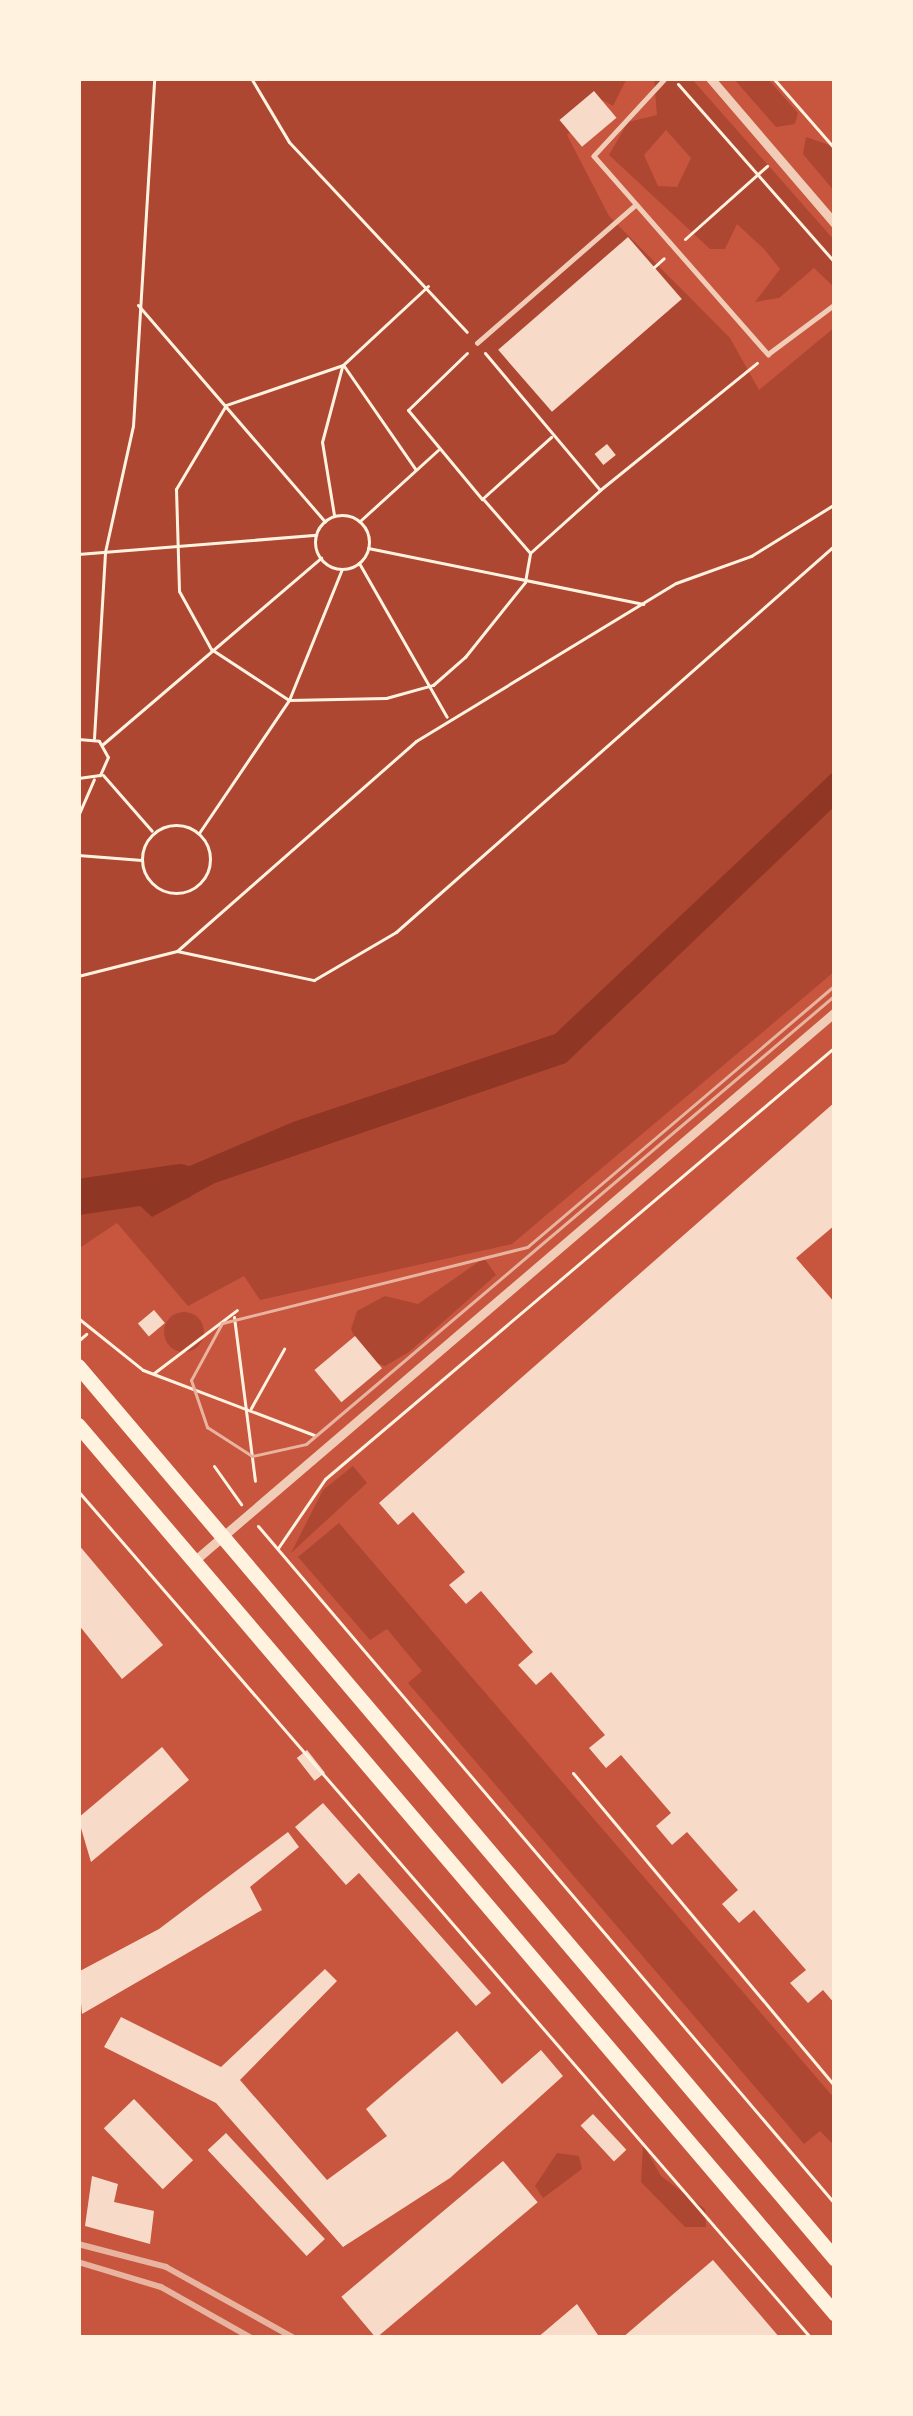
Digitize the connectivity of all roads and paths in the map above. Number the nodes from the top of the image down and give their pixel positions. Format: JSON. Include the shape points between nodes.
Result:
{"nodes":[{"id":1,"x":154,"y":78,"type":"edge"},
{"id":2,"x":250,"y":78,"type":"edge"},
{"id":3,"x":670,"y":78,"type":"edge"},
{"id":4,"x":710,"y":78,"type":"edge"},
{"id":5,"x":773,"y":78,"type":"edge"},
{"id":6,"x":835,"y":149,"type":"edge"},
{"id":7,"x":778,"y":158,"type":"junction"},
{"id":8,"x":756,"y":173,"type":"junction"},
{"id":9,"x":635,"y":205,"type":"junction"},
{"id":10,"x":835,"y":224,"type":"edge"},
{"id":11,"x":673,"y":250,"type":"junction"},
{"id":12,"x":835,"y":263,"type":"edge"},
{"id":13,"x":654,"y":267,"type":"dead end"},
{"id":14,"x":428,"y":286,"type":"junction"},
{"id":15,"x":137,"y":304,"type":"junction"},
{"id":16,"x":835,"y":304,"type":"edge"},
{"id":17,"x":477,"y":344,"type":"junction"},
{"id":18,"x":768,"y":354,"type":"junction"},
{"id":19,"x":343,"y":365,"type":"junction"},
{"id":20,"x":226,"y":405,"type":"junction"},
{"id":21,"x":554,"y":434,"type":"junction"},
{"id":22,"x":438,"y":450,"type":"junction"},
{"id":23,"x":416,"y":470,"type":"junction"},
{"id":24,"x":600,"y":490,"type":"junction"},
{"id":25,"x":482,"y":499,"type":"junction"},
{"id":26,"x":835,"y":504,"type":"edge"},
{"id":27,"x":334,"y":517,"type":"junction"},
{"id":28,"x":325,"y":522,"type":"junction"},
{"id":29,"x":360,"y":522,"type":"junction"},
{"id":30,"x":316,"y":535,"type":"junction"},
{"id":31,"x":835,"y":545,"type":"edge"},
{"id":32,"x":173,"y":548,"type":"junction"},
{"id":33,"x":368,"y":548,"type":"junction"},
{"id":34,"x":105,"y":552,"type":"junction"},
{"id":35,"x":78,"y":554,"type":"edge"},
{"id":36,"x":530,"y":554,"type":"junction"},
{"id":37,"x":321,"y":558,"type":"junction"},
{"id":38,"x":359,"y":563,"type":"junction"},
{"id":39,"x":342,"y":569,"type":"junction"},
{"id":40,"x":525,"y":582,"type":"junction"},
{"id":41,"x":644,"y":604,"type":"junction"},
{"id":42,"x":212,"y":649,"type":"junction"},
{"id":43,"x":433,"y":685,"type":"junction"},
{"id":44,"x":289,"y":700,"type":"junction"},
{"id":45,"x":448,"y":720,"type":"junction"},
{"id":46,"x":94,"y":738,"type":"junction"},
{"id":47,"x":78,"y":739,"type":"edge"},
{"id":48,"x":103,"y":744,"type":"junction"},
{"id":49,"x":102,"y":773,"type":"junction"},
{"id":50,"x":78,"y":778,"type":"edge"},
{"id":51,"x":94,"y":779,"type":"junction"},
{"id":52,"x":78,"y":816,"type":"edge"},
{"id":53,"x":153,"y":833,"type":"junction"},
{"id":54,"x":199,"y":833,"type":"junction"},
{"id":55,"x":78,"y":854,"type":"edge"},
{"id":56,"x":142,"y":860,"type":"junction"},
{"id":57,"x":178,"y":951,"type":"junction"},
{"id":58,"x":78,"y":976,"type":"edge"},
{"id":59,"x":835,"y":1012,"type":"edge"},
{"id":60,"x":835,"y":1047,"type":"edge"},
{"id":61,"x":237,"y":1310,"type":"dead end"},
{"id":62,"x":234,"y":1317,"type":"dead end"},
{"id":63,"x":78,"y":1318,"type":"edge"},
{"id":64,"x":88,"y":1333,"type":"junction"},
{"id":65,"x":78,"y":1340,"type":"edge"},
{"id":66,"x":284,"y":1349,"type":"dead end"},
{"id":67,"x":78,"y":1366,"type":"edge"},
{"id":68,"x":154,"y":1373,"type":"junction"},
{"id":69,"x":250,"y":1409,"type":"junction"},
{"id":70,"x":78,"y":1425,"type":"edge"},
{"id":71,"x":316,"y":1436,"type":"dead end"},
{"id":72,"x":256,"y":1481,"type":"dead end"},
{"id":73,"x":78,"y":1491,"type":"edge"},
{"id":74,"x":223,"y":1538,"type":"junction"},
{"id":75,"x":194,"y":1561,"type":"junction"},
{"id":76,"x":573,"y":1773,"type":"dead end"},
{"id":77,"x":835,"y":2086,"type":"edge"},
{"id":78,"x":835,"y":2204,"type":"edge"},
{"id":79,"x":835,"y":2259,"type":"edge"},
{"id":80,"x":835,"y":2314,"type":"edge"},
{"id":81,"x":811,"y":2338,"type":"edge"}],
"edges":[{"from":1,"to":15,"type":"path"},
{"from":2,"to":14,"type":"path","via":[[289,142]]},
{"from":3,"to":8,"type":"path"},
{"from":3,"to":9,"type":"lane","via":[[594,156]]},
{"from":4,"to":7,"type":"street"},
{"from":5,"to":6,"type":"path"},
{"from":7,"to":8,"type":"path"},
{"from":7,"to":10,"type":"street"},
{"from":8,"to":11,"type":"path"},
{"from":8,"to":12,"type":"path"},
{"from":9,"to":11,"type":"lane"},
{"from":9,"to":17,"type":"lane"},
{"from":11,"to":13,"type":"path"},
{"from":11,"to":18,"type":"lane"},
{"from":14,"to":17,"type":"path"},
{"from":14,"to":19,"type":"path"},
{"from":15,"to":20,"type":"path"},
{"from":15,"to":34,"type":"path","via":[[133,426]]},
{"from":16,"to":18,"type":"lane"},
{"from":17,"to":21,"type":"path"},
{"from":17,"to":22,"type":"path","via":[[408,410]]},
{"from":18,"to":24,"type":"path"},
{"from":19,"to":20,"type":"path"},
{"from":19,"to":23,"type":"path"},
{"from":19,"to":27,"type":"path","via":[[322,442]]},
{"from":20,"to":28,"type":"path"},
{"from":20,"to":32,"type":"path","via":[[176,489]]},
{"from":21,"to":24,"type":"path"},
{"from":21,"to":25,"type":"path"},
{"from":22,"to":23,"type":"path"},
{"from":22,"to":25,"type":"path"},
{"from":23,"to":29,"type":"path"},
{"from":24,"to":36,"type":"path"},
{"from":25,"to":36,"type":"path"},
{"from":26,"to":41,"type":"path"},
{"from":27,"to":28,"type":"path"},
{"from":27,"to":29,"type":"path"},
{"from":28,"to":30,"type":"path"},
{"from":29,"to":33,"type":"path"},
{"from":30,"to":32,"type":"path"},
{"from":30,"to":37,"type":"path"},
{"from":31,"to":57,"type":"path","via":[[397,932],[314,980]]},
{"from":32,"to":34,"type":"path"},
{"from":32,"to":42,"type":"path","via":[[179,591]]},
{"from":33,"to":38,"type":"path"},
{"from":33,"to":40,"type":"path"},
{"from":34,"to":35,"type":"path"},
{"from":34,"to":46,"type":"path"},
{"from":36,"to":40,"type":"path"},
{"from":37,"to":39,"type":"path"},
{"from":37,"to":42,"type":"path"},
{"from":38,"to":39,"type":"path"},
{"from":38,"to":43,"type":"path"},
{"from":39,"to":44,"type":"path"},
{"from":40,"to":41,"type":"path"},
{"from":40,"to":43,"type":"path"},
{"from":41,"to":45,"type":"path"},
{"from":42,"to":44,"type":"path"},
{"from":42,"to":48,"type":"path"},
{"from":43,"to":44,"type":"path"},
{"from":43,"to":45,"type":"path"},
{"from":44,"to":54,"type":"path"},
{"from":45,"to":57,"type":"path"},
{"from":46,"to":47,"type":"path"},
{"from":46,"to":48,"type":"path"},
{"from":48,"to":49,"type":"path"},
{"from":49,"to":51,"type":"path"},
{"from":49,"to":53,"type":"path"},
{"from":50,"to":51,"type":"path"},
{"from":51,"to":52,"type":"path"},
{"from":53,"to":54,"type":"path","via":[[182,824]]},
{"from":53,"to":56,"type":"path"},
{"from":54,"to":56,"type":"path","via":[[211,858],[195,888],[163,891]]},
{"from":55,"to":56,"type":"path"},
{"from":57,"to":58,"type":"path"},
{"from":59,"to":74,"type":"street"},
{"from":60,"to":78,"type":"path","via":[[325,1479],[278,1550]]},
{"from":61,"to":68,"type":"path"},
{"from":62,"to":69,"type":"path"},
{"from":63,"to":64,"type":"path"},
{"from":64,"to":65,"type":"path"},
{"from":64,"to":68,"type":"path"},
{"from":66,"to":69,"type":"path"},
{"from":67,"to":74,"type":"main road"},
{"from":68,"to":69,"type":"path"},
{"from":69,"to":71,"type":"path"},
{"from":69,"to":72,"type":"path"},
{"from":70,"to":75,"type":"main road"},
{"from":73,"to":81,"type":"path"},
{"from":74,"to":75,"type":"street"},
{"from":74,"to":79,"type":"main road"},
{"from":75,"to":80,"type":"main road"},
{"from":76,"to":77,"type":"path"}]}
